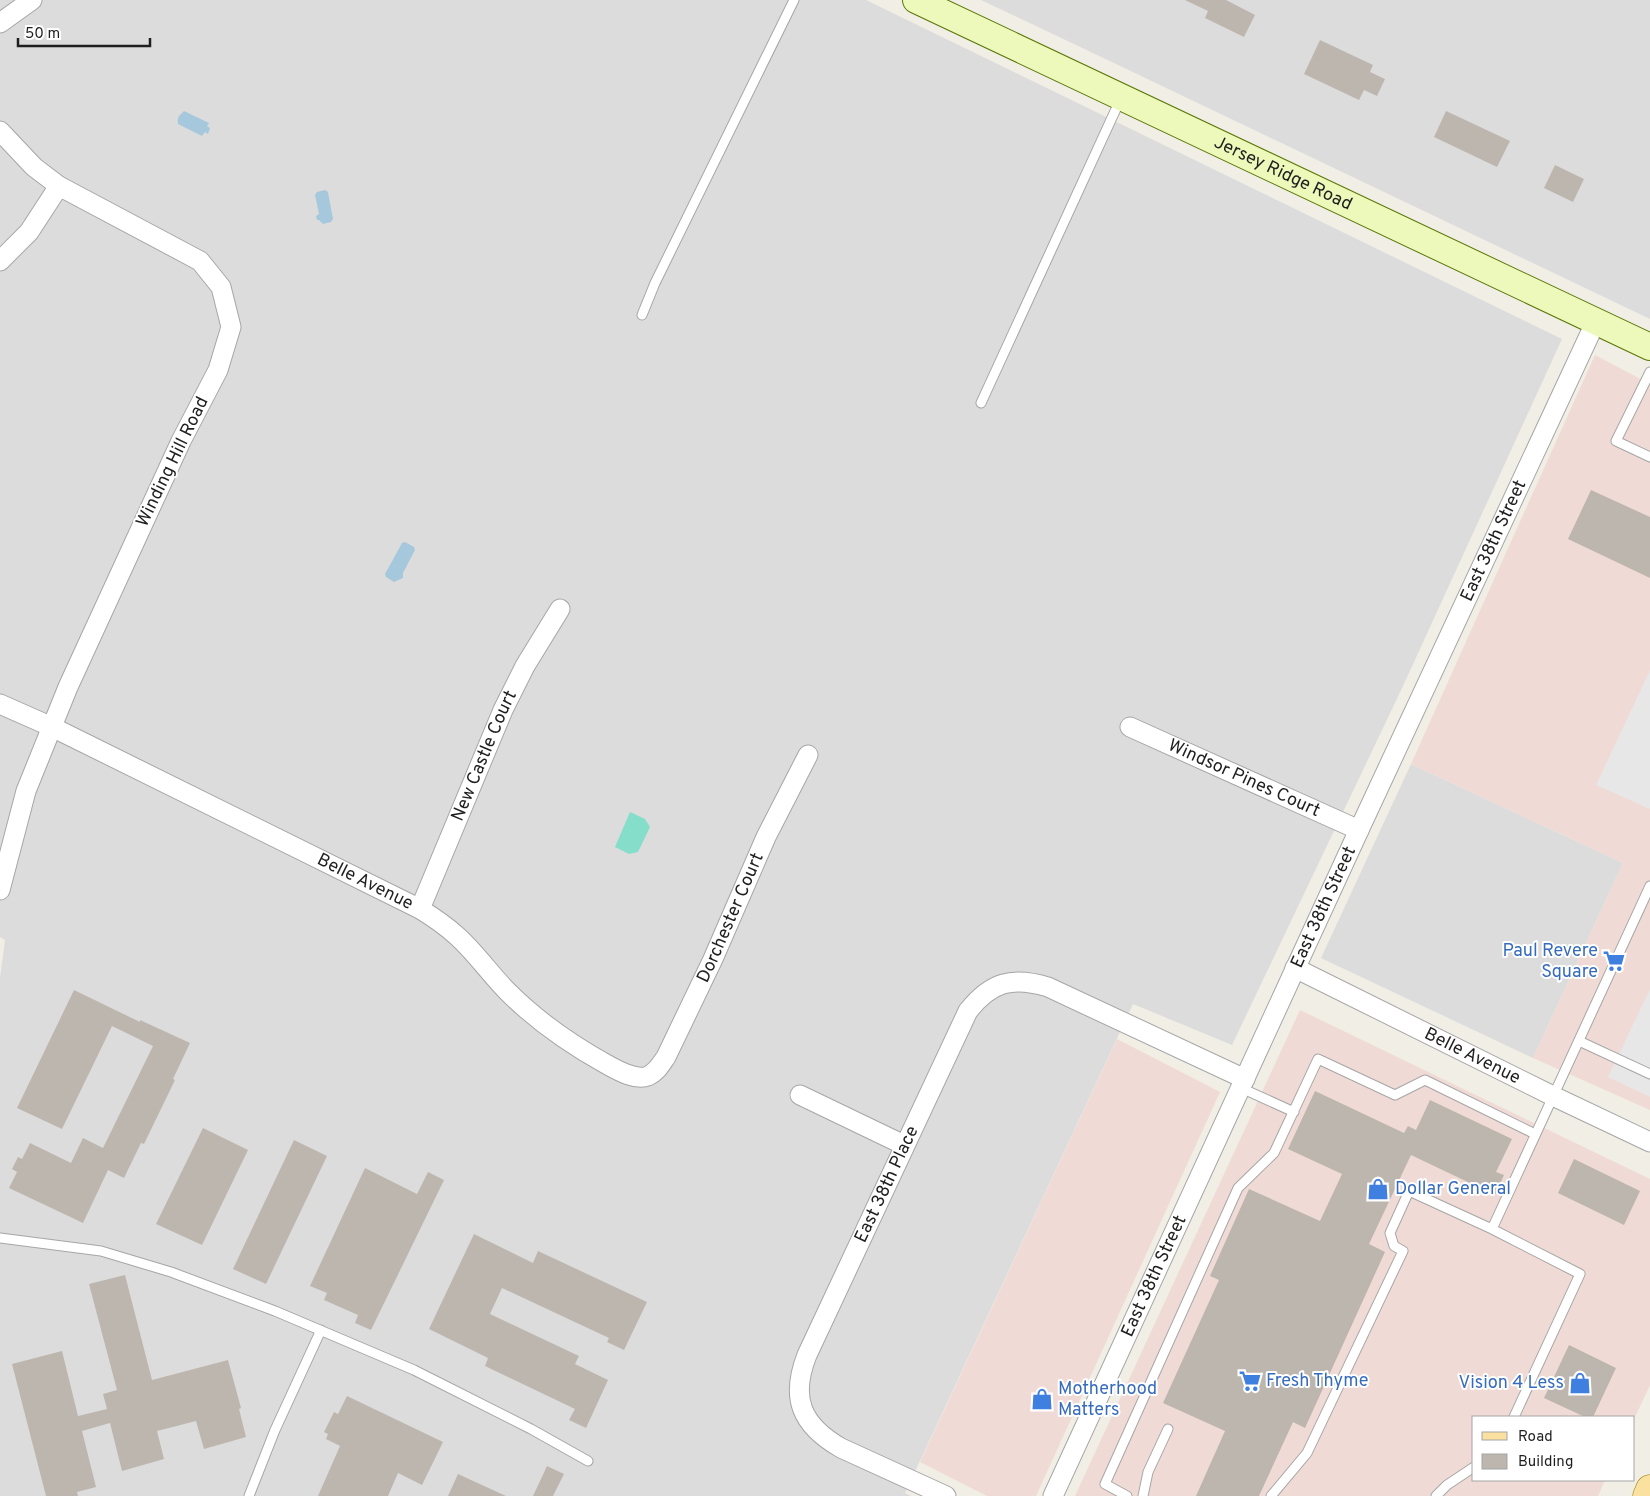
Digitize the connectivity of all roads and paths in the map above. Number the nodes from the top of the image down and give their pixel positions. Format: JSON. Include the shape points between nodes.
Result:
{"nodes":[{"id":1,"x":32,"y":0,"type":"edge"},
{"id":2,"x":794,"y":0,"type":"edge"},
{"id":3,"x":916,"y":0,"type":"edge"},
{"id":4,"x":0,"y":23,"type":"edge"},
{"id":5,"x":1121,"y":98,"type":"junction"},
{"id":6,"x":0,"y":132,"type":"edge"},
{"id":7,"x":59,"y":186,"type":"junction"},
{"id":8,"x":0,"y":261,"type":"edge"},
{"id":9,"x":642,"y":315,"type":"dead end"},
{"id":10,"x":1596,"y":321,"type":"junction"},
{"id":11,"x":1650,"y":347,"type":"edge"},
{"id":12,"x":1650,"y":372,"type":"edge"},
{"id":13,"x":981,"y":403,"type":"dead end"},
{"id":14,"x":1650,"y":457,"type":"edge"},
{"id":15,"x":560,"y":609,"type":"dead end"},
{"id":16,"x":0,"y":704,"type":"edge"},
{"id":17,"x":52,"y":727,"type":"junction"},
{"id":18,"x":1130,"y":727,"type":"dead end"},
{"id":19,"x":808,"y":755,"type":"dead end"},
{"id":20,"x":1359,"y":830,"type":"junction"},
{"id":21,"x":1650,"y":886,"type":"edge"},
{"id":22,"x":0,"y":890,"type":"edge"},
{"id":23,"x":420,"y":909,"type":"junction"},
{"id":24,"x":1295,"y":968,"type":"junction"},
{"id":25,"x":1579,"y":1041,"type":"junction"},
{"id":26,"x":1650,"y":1074,"type":"edge"},
{"id":27,"x":647,"y":1076,"type":"joint"},
{"id":28,"x":1243,"y":1083,"type":"junction"},
{"id":29,"x":800,"y":1095,"type":"dead end"},
{"id":30,"x":1553,"y":1096,"type":"junction"},
{"id":31,"x":1294,"y":1112,"type":"junction"},
{"id":32,"x":1535,"y":1134,"type":"junction"},
{"id":33,"x":1650,"y":1142,"type":"edge"},
{"id":34,"x":904,"y":1145,"type":"junction"},
{"id":35,"x":1492,"y":1229,"type":"junction"},
{"id":36,"x":0,"y":1238,"type":"edge"},
{"id":37,"x":321,"y":1330,"type":"junction"},
{"id":38,"x":1514,"y":1416,"type":"edge"},
{"id":39,"x":1168,"y":1429,"type":"dead end"},
{"id":40,"x":588,"y":1461,"type":"dead end"},
{"id":41,"x":1472,"y":1468,"type":"edge"},
{"id":42,"x":1650,"y":1489,"type":"edge"},
{"id":43,"x":249,"y":1496,"type":"edge"},
{"id":44,"x":946,"y":1496,"type":"edge"},
{"id":45,"x":1053,"y":1496,"type":"edge"},
{"id":46,"x":1127,"y":1496,"type":"edge"},
{"id":47,"x":1143,"y":1496,"type":"edge"},
{"id":48,"x":1271,"y":1496,"type":"edge"},
{"id":49,"x":1436,"y":1496,"type":"edge"},
{"id":50,"x":1647,"y":1496,"type":"edge"}],
"edges":[{"from":1,"to":4,"type":"street"},
{"from":2,"to":9,"type":"lane"},
{"from":3,"to":5,"type":"main road","name":"Jersey Ridge Road"},
{"from":5,"to":10,"type":"main road","name":"Jersey Ridge Road"},
{"from":5,"to":13,"type":"lane"},
{"from":6,"to":7,"type":"street","name":"Winding Hill Road"},
{"from":7,"to":8,"type":"street","via":[[29,232]]},
{"from":7,"to":17,"type":"street","name":"Winding Hill Road","via":[[200,262],[221,286],[231,328],[218,370],[177,450]]},
{"from":10,"to":11,"type":"main road","name":"Jersey Ridge Road"},
{"from":10,"to":20,"type":"street","name":"East 38th Street"},
{"from":12,"to":14,"type":"lane","via":[[1616,441]]},
{"from":15,"to":23,"type":"street","name":"New Castle Court","via":[[503,710]]},
{"from":16,"to":17,"type":"street","name":"Belle Avenue"},
{"from":17,"to":22,"type":"street","name":"Winding Hill Road","via":[[26,791]]},
{"from":17,"to":23,"type":"street","name":"Belle Avenue"},
{"from":18,"to":20,"type":"street","name":"Windsor Pines Court"},
{"from":19,"to":27,"type":"street","name":"Dorchester Court","via":[[766,837],[666,1056],[658,1069]]},
{"from":20,"to":24,"type":"street","name":"East 38th Street"},
{"from":21,"to":25,"type":"lane"},
{"from":23,"to":27,"type":"street","name":"Belle Avenue","via":[[456,935],[507,991],[558,1035],[626,1074]]},
{"from":24,"to":28,"type":"street","name":"East 38th Street"},
{"from":24,"to":30,"type":"street","name":"Belle Avenue"},
{"from":25,"to":26,"type":"lane"},
{"from":25,"to":30,"type":"lane"},
{"from":28,"to":31,"type":"lane"},
{"from":28,"to":34,"type":"street","name":"East 38th Place","via":[[1048,987],[1032,982],[1006,982],[979,997],[968,1011]]},
{"from":28,"to":45,"type":"street","name":"East 38th Street"},
{"from":29,"to":34,"type":"street"},
{"from":30,"to":32,"type":"lane"},
{"from":30,"to":33,"type":"street","name":"Belle Avenue"},
{"from":31,"to":32,"type":"lane","via":[[1318,1059],[1395,1095],[1425,1080]]},
{"from":31,"to":46,"type":"lane","via":[[1274,1153],[1238,1188],[1106,1484]]},
{"from":32,"to":35,"type":"lane"},
{"from":34,"to":44,"type":"street","name":"East 38th Place","via":[[801,1371],[800,1403],[806,1418],[826,1439]]},
{"from":35,"to":38,"type":"lane","via":[[1580,1274]]},
{"from":35,"to":48,"type":"lane","via":[[1409,1191],[1390,1233],[1394,1246],[1403,1251],[1308,1453]]},
{"from":36,"to":37,"type":"lane","via":[[101,1251],[171,1272]]},
{"from":37,"to":40,"type":"lane","via":[[414,1370]]},
{"from":37,"to":43,"type":"lane"},
{"from":39,"to":47,"type":"lane","via":[[1148,1472]]},
{"from":41,"to":49,"type":"lane"},
{"from":42,"to":50,"type":"main road"}]}
